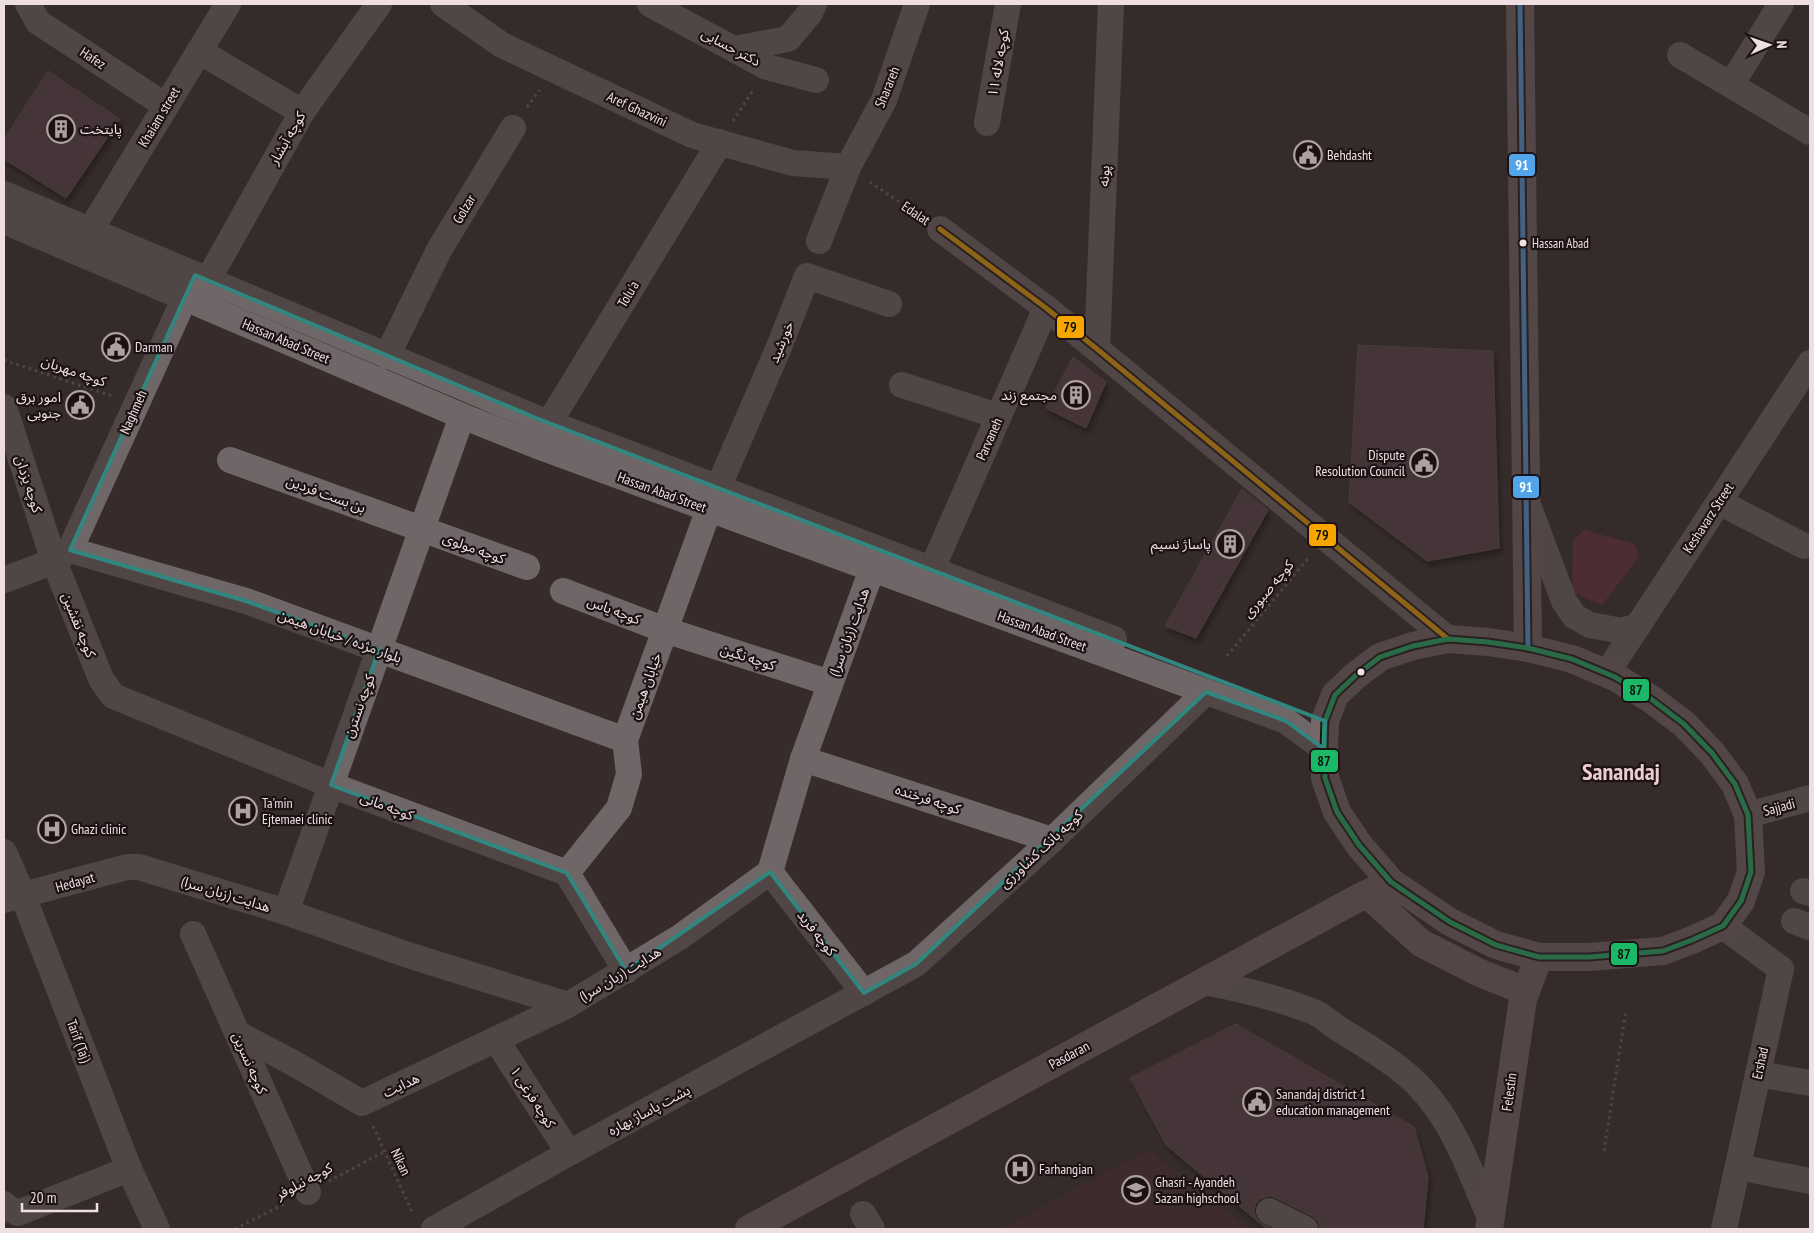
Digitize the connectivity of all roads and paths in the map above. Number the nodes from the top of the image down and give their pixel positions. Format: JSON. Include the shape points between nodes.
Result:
{"nodes":[{"id":1,"x":28,"y":4,"type":"edge"},
{"id":2,"x":228,"y":4,"type":"edge"},
{"id":3,"x":379,"y":4,"type":"edge"},
{"id":4,"x":443,"y":4,"type":"edge"},
{"id":5,"x":650,"y":4,"type":"edge"},
{"id":6,"x":814,"y":4,"type":"edge"},
{"id":7,"x":918,"y":4,"type":"edge"},
{"id":8,"x":1008,"y":4,"type":"edge"},
{"id":9,"x":1111,"y":4,"type":"edge"},
{"id":10,"x":1520,"y":4,"type":"edge"},
{"id":11,"x":1781,"y":4,"type":"edge"},
{"id":12,"x":734,"y":49,"type":"junction"},
{"id":13,"x":199,"y":51,"type":"junction"},
{"id":14,"x":1680,"y":54,"type":"dead end"},
{"id":15,"x":767,"y":67,"type":"junction"},
{"id":16,"x":553,"y":70,"type":"junction"},
{"id":17,"x":816,"y":80,"type":"dead end"},
{"id":18,"x":1731,"y":85,"type":"junction"},
{"id":19,"x":166,"y":106,"type":"junction"},
{"id":20,"x":302,"y":112,"type":"junction"},
{"id":21,"x":987,"y":123,"type":"dead end"},
{"id":22,"x":513,"y":128,"type":"joint"},
{"id":23,"x":1810,"y":132,"type":"edge"},
{"id":24,"x":720,"y":142,"type":"junction"},
{"id":25,"x":848,"y":167,"type":"junction"},
{"id":26,"x":4,"y":194,"type":"edge"},
{"id":27,"x":4,"y":221,"type":"edge"},
{"id":28,"x":940,"y":229,"type":"joint"},
{"id":29,"x":90,"y":231,"type":"junction"},
{"id":30,"x":820,"y":241,"type":"dead end"},
{"id":31,"x":196,"y":284,"type":"junction"},
{"id":32,"x":889,"y":304,"type":"dead end"},
{"id":33,"x":1046,"y":308,"type":"junction"},
{"id":34,"x":1097,"y":349,"type":"junction"},
{"id":35,"x":387,"y":356,"type":"junction"},
{"id":36,"x":4,"y":360,"type":"edge"},
{"id":37,"x":1810,"y":363,"type":"edge"},
{"id":38,"x":902,"y":385,"type":"dead end"},
{"id":39,"x":136,"y":404,"type":"junction"},
{"id":40,"x":4,"y":407,"type":"edge"},
{"id":41,"x":462,"y":416,"type":"junction"},
{"id":42,"x":998,"y":416,"type":"junction"},
{"id":43,"x":550,"y":424,"type":"junction"},
{"id":44,"x":535,"y":445,"type":"junction"},
{"id":45,"x":230,"y":460,"type":"dead end"},
{"id":46,"x":714,"y":498,"type":"junction"},
{"id":47,"x":1526,"y":498,"type":"junction"},
{"id":48,"x":1718,"y":502,"type":"junction"},
{"id":49,"x":422,"y":528,"type":"junction"},
{"id":50,"x":1326,"y":537,"type":"junction"},
{"id":51,"x":1804,"y":546,"type":"dead end"},
{"id":52,"x":62,"y":556,"type":"junction"},
{"id":53,"x":874,"y":559,"type":"junction"},
{"id":54,"x":527,"y":567,"type":"dead end"},
{"id":55,"x":932,"y":569,"type":"junction"},
{"id":56,"x":4,"y":580,"type":"edge"},
{"id":57,"x":562,"y":591,"type":"dead end"},
{"id":58,"x":1638,"y":626,"type":"junction"},
{"id":59,"x":665,"y":630,"type":"junction"},
{"id":60,"x":1448,"y":639,"type":"junction"},
{"id":61,"x":1528,"y":648,"type":"junction"},
{"id":62,"x":379,"y":650,"type":"junction"},
{"id":63,"x":1227,"y":656,"type":"dead end"},
{"id":64,"x":1607,"y":673,"type":"junction"},
{"id":65,"x":830,"y":683,"type":"junction"},
{"id":66,"x":106,"y":688,"type":"joint"},
{"id":67,"x":1206,"y":692,"type":"junction"},
{"id":68,"x":1325,"y":721,"type":"junction"},
{"id":69,"x":625,"y":740,"type":"junction"},
{"id":70,"x":1324,"y":749,"type":"junction"},
{"id":71,"x":803,"y":759,"type":"junction"},
{"id":72,"x":331,"y":785,"type":"junction"},
{"id":73,"x":1810,"y":798,"type":"edge"},
{"id":74,"x":1748,"y":815,"type":"junction"},
{"id":75,"x":1052,"y":840,"type":"junction"},
{"id":76,"x":4,"y":852,"type":"edge"},
{"id":77,"x":127,"y":867,"type":"joint"},
{"id":78,"x":770,"y":872,"type":"junction"},
{"id":79,"x":567,"y":874,"type":"junction"},
{"id":80,"x":1379,"y":888,"type":"junction"},
{"id":81,"x":13,"y":898,"type":"edge"},
{"id":82,"x":286,"y":912,"type":"junction"},
{"id":83,"x":1722,"y":926,"type":"junction"},
{"id":84,"x":193,"y":934,"type":"dead end"},
{"id":85,"x":1539,"y":957,"type":"junction"},
{"id":86,"x":626,"y":971,"type":"junction"},
{"id":87,"x":1204,"y":982,"type":"junction"},
{"id":88,"x":1525,"y":991,"type":"junction"},
{"id":89,"x":864,"y":993,"type":"junction"},
{"id":90,"x":568,"y":1006,"type":"junction"},
{"id":91,"x":1626,"y":1010,"type":"dead end"},
{"id":92,"x":238,"y":1034,"type":"junction"},
{"id":93,"x":497,"y":1040,"type":"junction"},
{"id":94,"x":1758,"y":1074,"type":"junction"},
{"id":95,"x":1810,"y":1083,"type":"edge"},
{"id":96,"x":362,"y":1103,"type":"junction"},
{"id":97,"x":1604,"y":1151,"type":"dead end"},
{"id":98,"x":384,"y":1152,"type":"junction"},
{"id":99,"x":569,"y":1153,"type":"junction"},
{"id":100,"x":1738,"y":1167,"type":"junction"},
{"id":101,"x":129,"y":1169,"type":"junction"},
{"id":102,"x":1810,"y":1181,"type":"edge"},
{"id":103,"x":308,"y":1192,"type":"junction"},
{"id":104,"x":4,"y":1204,"type":"edge"},
{"id":105,"x":1269,"y":1211,"type":"dead end"},
{"id":106,"x":425,"y":1225,"type":"edge"},
{"id":107,"x":1490,"y":1225,"type":"edge"},
{"id":108,"x":157,"y":1229,"type":"edge"},
{"id":109,"x":235,"y":1229,"type":"edge"},
{"id":110,"x":749,"y":1229,"type":"edge"},
{"id":111,"x":1304,"y":1229,"type":"edge"},
{"id":112,"x":1724,"y":1229,"type":"edge"}],
"edges":[{"from":1,"to":19,"type":"street","name":"Hafez","via":[[38,22]]},
{"from":2,"to":13,"type":"street","name":"Khaiam street"},
{"from":3,"to":20,"type":"street","name":"کوچه آبشار"},
{"from":4,"to":16,"type":"street","name":"Aref Ghazvini","via":[[502,45]]},
{"from":5,"to":12,"type":"street","name":"دکتر حسابی"},
{"from":6,"to":12,"type":"street","via":[[788,39]]},
{"from":7,"to":25,"type":"street","name":"Sharareh","via":[[884,100]]},
{"from":8,"to":21,"type":"street","name":"کوچه لاله ۱۱"},
{"from":9,"to":34,"type":"street","name":"پونه"},
{"from":10,"to":47,"type":"main road"},
{"from":11,"to":18,"type":"street"},
{"from":12,"to":15,"type":"street","name":"دکتر حسابی"},
{"from":13,"to":19,"type":"street","name":"Khaiam street"},
{"from":13,"to":20,"type":"street"},
{"from":14,"to":18,"type":"street"},
{"from":15,"to":17,"type":"street","name":"دکتر حسابی"},
{"from":15,"to":24,"type":"path"},
{"from":16,"to":22,"type":"path"},
{"from":16,"to":24,"type":"street","name":"Aref Ghazvini","via":[[692,135]]},
{"from":18,"to":23,"type":"street"},
{"from":19,"to":29,"type":"street","name":"Khaiam street"},
{"from":20,"to":31,"type":"street","name":"کوچه آبشار"},
{"from":22,"to":35,"type":"street","name":"Golzar","via":[[439,250]]},
{"from":24,"to":25,"type":"street","name":"Aref Ghazvini","via":[[793,163]]},
{"from":24,"to":43,"type":"street","name":"Tolu'a"},
{"from":25,"to":28,"type":"path","name":"Edalat"},
{"from":25,"to":30,"type":"street","name":"Sharareh"},
{"from":26,"to":29,"type":"street","name":"Hassan Abad Street"},
{"from":27,"to":31,"type":"street","name":"Hassan Abad Street"},
{"from":28,"to":33,"type":"street","name":"Edalat"},
{"from":29,"to":31,"type":"street","name":"Hassan Abad Street"},
{"from":31,"to":35,"type":"street","name":"Hassan Abad Street"},
{"from":31,"to":39,"type":"street","name":"Naghmeh"},
{"from":31,"to":41,"type":"street","name":"Hassan Abad Street"},
{"from":32,"to":46,"type":"street","name":"خورشید","via":[[807,276]]},
{"from":33,"to":34,"type":"street","name":"Edalat"},
{"from":33,"to":42,"type":"street","name":"Parvaneh"},
{"from":34,"to":50,"type":"street","name":"Edalat"},
{"from":35,"to":43,"type":"street","name":"Hassan Abad Street"},
{"from":36,"to":39,"type":"path","name":"کوچه مهربان"},
{"from":37,"to":48,"type":"street","name":"Keshavarz Street"},
{"from":38,"to":42,"type":"street"},
{"from":39,"to":52,"type":"street","name":"Naghmeh"},
{"from":40,"to":52,"type":"street","name":"کوچه یزدان"},
{"from":41,"to":44,"type":"street","name":"Hassan Abad Street"},
{"from":41,"to":49,"type":"street","name":"کوچه نسترن"},
{"from":42,"to":55,"type":"street","name":"Parvaneh"},
{"from":43,"to":44,"type":"street","name":"Tolu'a"},
{"from":43,"to":46,"type":"street","name":"Hassan Abad Street"},
{"from":44,"to":46,"type":"street","name":"Hassan Abad Street"},
{"from":45,"to":49,"type":"street","name":"بن بست فردین"},
{"from":46,"to":53,"type":"street","name":"Hassan Abad Street"},
{"from":46,"to":59,"type":"street","name":"خیابان هیمن"},
{"from":47,"to":58,"type":"street","via":[[1564,601],[1574,616],[1590,624],[1622,631]]},
{"from":47,"to":61,"type":"main road"},
{"from":48,"to":51,"type":"street"},
{"from":48,"to":58,"type":"street","name":"Keshavarz Street"},
{"from":49,"to":54,"type":"street","name":"کوچه مولوی"},
{"from":49,"to":62,"type":"street","name":"کوچه نسترن"},
{"from":50,"to":60,"type":"street","name":"Edalat"},
{"from":50,"to":63,"type":"path","name":"کوچه صبوری"},
{"from":52,"to":56,"type":"street"},
{"from":52,"to":62,"type":"street","name":"بلوار مژده / خیابان هیمن","via":[[246,601]]},
{"from":52,"to":66,"type":"street","name":"کوچه نقشین"},
{"from":53,"to":55,"type":"street","name":"Hassan Abad Street"},
{"from":53,"to":65,"type":"street","name":"هدایت (زبان سرا)"},
{"from":53,"to":67,"type":"street","name":"Hassan Abad Street"},
{"from":55,"to":68,"type":"street","name":"Hassan Abad Street"},
{"from":57,"to":59,"type":"street","name":"کوچه یاس"},
{"from":58,"to":64,"type":"street","name":"Keshavarz Street"},
{"from":59,"to":65,"type":"street","name":"کوچه نگین"},
{"from":59,"to":69,"type":"street","name":"خیابان هیمن"},
{"from":60,"to":61,"type":"main road"},
{"from":60,"to":68,"type":"main road","via":[[1380,657],[1335,695]]},
{"from":61,"to":64,"type":"main road","via":[[1572,659]]},
{"from":62,"to":69,"type":"street","name":"بلوار مژده / خیابان هیمن"},
{"from":62,"to":72,"type":"street","name":"کوچه نسترن"},
{"from":64,"to":74,"type":"main road","via":[[1684,724],[1712,753],[1735,784]]},
{"from":65,"to":71,"type":"street","name":"هدایت (زبان سرا)"},
{"from":66,"to":72,"type":"street","name":"کوچه مانی","via":[[113,696]]},
{"from":67,"to":70,"type":"street","name":"Hassan Abad Street","via":[[1286,721]]},
{"from":67,"to":75,"type":"street","name":"کوچه بانک کشاورزی"},
{"from":68,"to":70,"type":"main road"},
{"from":69,"to":79,"type":"street","name":"خیابان هیمن","via":[[629,774],[619,808]]},
{"from":70,"to":80,"type":"main road","via":[[1325,778],[1337,812],[1359,845]]},
{"from":71,"to":75,"type":"street","name":"کوچه فرخنده"},
{"from":71,"to":78,"type":"street","name":"هدایت (زبان سرا)"},
{"from":72,"to":79,"type":"street","name":"کوچه مانی"},
{"from":72,"to":82,"type":"street","name":"کوچه نسترن"},
{"from":73,"to":74,"type":"street","name":"Sajjadi"},
{"from":74,"to":83,"type":"main road","via":[[1751,872],[1741,901]]},
{"from":75,"to":89,"type":"street","name":"کوچه بانک کشاورزی","via":[[916,964]]},
{"from":76,"to":81,"type":"street","name":"Tarif (Taj)"},
{"from":77,"to":81,"type":"street","name":"Hedayat"},
{"from":77,"to":82,"type":"street","name":"هدایت (زبان سرا)","via":[[139,867]]},
{"from":78,"to":86,"type":"street","name":"هدایت (زبان سرا)","via":[[680,937]]},
{"from":78,"to":89,"type":"street","name":"کوچه فرید"},
{"from":79,"to":86,"type":"street"},
{"from":80,"to":85,"type":"main road","via":[[1496,944]]},
{"from":80,"to":87,"type":"main road","name":"Pasdaran"},
{"from":80,"to":88,"type":"main road","via":[[1421,943],[1480,973]]},
{"from":81,"to":101,"type":"street","name":"Tarif (Taj)"},
{"from":82,"to":90,"type":"street","name":"هدایت (زبان سرا)"},
{"from":83,"to":85,"type":"main road","via":[[1662,951]]},
{"from":83,"to":94,"type":"street","name":"Ershad","via":[[1781,968]]},
{"from":84,"to":92,"type":"street","name":"کوچه نسرین"},
{"from":85,"to":88,"type":"main road","name":"Felestin"},
{"from":86,"to":90,"type":"street","name":"هدایت (زبان سرا)"},
{"from":87,"to":107,"type":"street","via":[[1248,991],[1316,1013],[1413,1080],[1434,1104],[1461,1150]]},
{"from":87,"to":110,"type":"main road","name":"Pasdaran"},
{"from":88,"to":107,"type":"main road","name":"Felestin"},
{"from":89,"to":99,"type":"street","name":"پشت پاساژ بهاره"},
{"from":90,"to":93,"type":"street","name":"هدایت"},
{"from":91,"to":97,"type":"path"},
{"from":92,"to":96,"type":"street"},
{"from":92,"to":103,"type":"street","name":"کوچه نسرین"},
{"from":93,"to":96,"type":"street","name":"هدایت"},
{"from":93,"to":99,"type":"street","name":"کوچه فرغی ۱"},
{"from":94,"to":95,"type":"street"},
{"from":94,"to":100,"type":"street","name":"Ershad"},
{"from":96,"to":98,"type":"path","name":"Nikan"},
{"from":98,"to":103,"type":"path","name":"کوچه نیلوفر"},
{"from":98,"to":106,"type":"path","name":"Nikan"},
{"from":99,"to":106,"type":"street","name":"پشت پاساژ بهاره"},
{"from":100,"to":102,"type":"street"},
{"from":100,"to":112,"type":"street","name":"Ershad"},
{"from":101,"to":104,"type":"street","via":[[18,1213]]},
{"from":101,"to":108,"type":"street","name":"Tarif (Taj)"},
{"from":103,"to":109,"type":"path","name":"کوچه نیلوفر"},
{"from":105,"to":111,"type":"street"}]}
